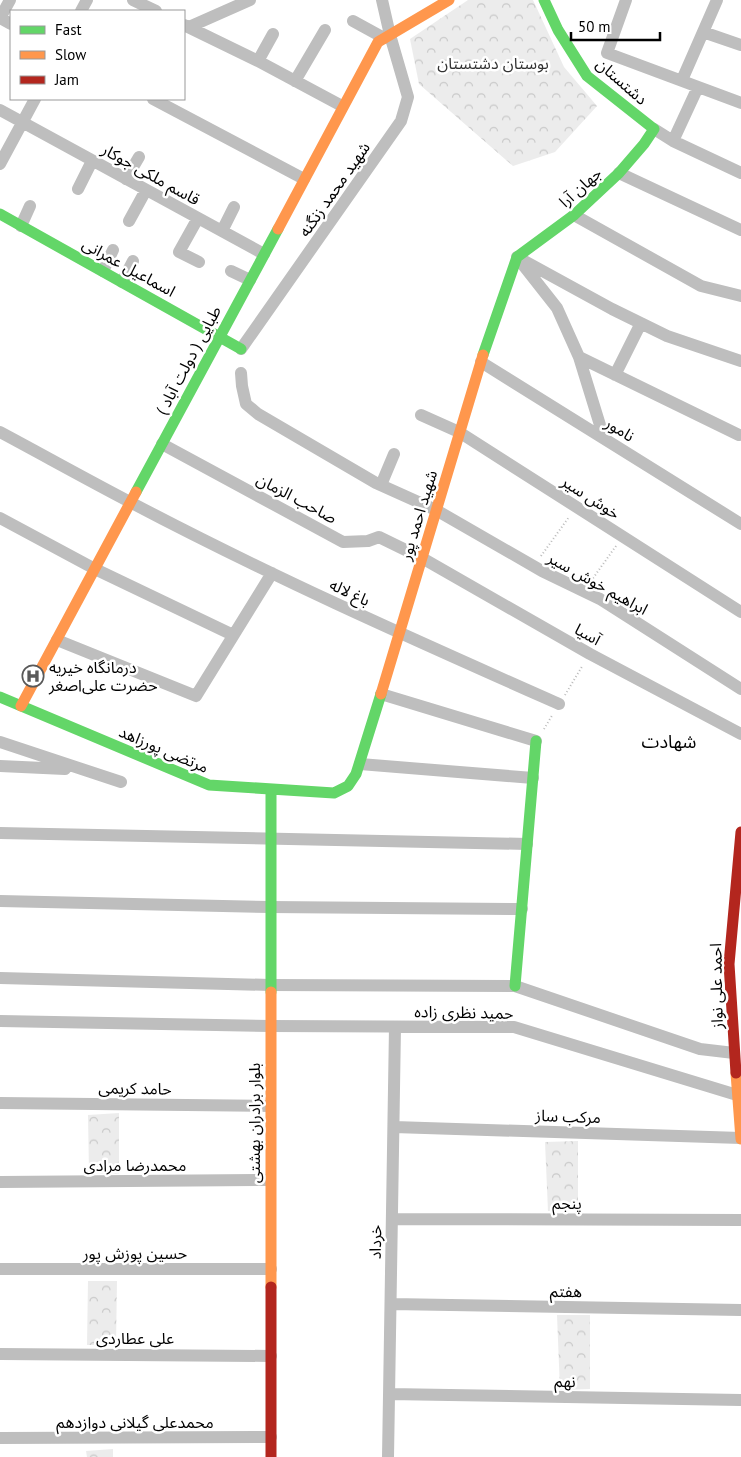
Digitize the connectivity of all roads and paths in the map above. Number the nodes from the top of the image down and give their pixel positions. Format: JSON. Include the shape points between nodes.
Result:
{"nodes":[{"id":1,"x":10,"y":0,"type":"edge"},
{"id":2,"x":133,"y":0,"type":"edge"},
{"id":3,"x":250,"y":0,"type":"edge"},
{"id":4,"x":382,"y":0,"type":"edge"},
{"id":5,"x":448,"y":0,"type":"edge"},
{"id":6,"x":544,"y":0,"type":"edge"},
{"id":7,"x":626,"y":0,"type":"edge"},
{"id":8,"x":718,"y":0,"type":"edge"},
{"id":9,"x":154,"y":10,"type":"edge"},
{"id":10,"x":0,"y":18,"type":"edge"},
{"id":11,"x":353,"y":21,"type":"dead end"},
{"id":12,"x":186,"y":26,"type":"edge"},
{"id":13,"x":325,"y":30,"type":"dead end"},
{"id":14,"x":703,"y":32,"type":"junction"},
{"id":15,"x":273,"y":34,"type":"dead end"},
{"id":16,"x":387,"y":37,"type":"junction"},
{"id":17,"x":741,"y":45,"type":"edge"},
{"id":18,"x":258,"y":61,"type":"junction"},
{"id":19,"x":682,"y":80,"type":"junction"},
{"id":20,"x":295,"y":81,"type":"junction"},
{"id":21,"x":698,"y":87,"type":"junction"},
{"id":22,"x":34,"y":100,"type":"edge"},
{"id":23,"x":155,"y":100,"type":"edge"},
{"id":24,"x":741,"y":102,"type":"edge"},
{"id":25,"x":342,"y":106,"type":"junction"},
{"id":26,"x":0,"y":110,"type":"edge"},
{"id":27,"x":23,"y":121,"type":"junction"},
{"id":28,"x":654,"y":129,"type":"junction"},
{"id":29,"x":674,"y":141,"type":"junction"},
{"id":30,"x":139,"y":157,"type":"dead end"},
{"id":31,"x":92,"y":161,"type":"junction"},
{"id":32,"x":0,"y":164,"type":"edge"},
{"id":33,"x":620,"y":173,"type":"junction"},
{"id":34,"x":741,"y":173,"type":"edge"},
{"id":35,"x":304,"y":178,"type":"junction"},
{"id":36,"x":126,"y":179,"type":"junction"},
{"id":37,"x":78,"y":188,"type":"dead end"},
{"id":38,"x":146,"y":190,"type":"junction"},
{"id":39,"x":30,"y":206,"type":"dead end"},
{"id":40,"x":234,"y":207,"type":"dead end"},
{"id":41,"x":0,"y":214,"type":"edge"},
{"id":42,"x":574,"y":215,"type":"junction"},
{"id":43,"x":198,"y":218,"type":"junction"},
{"id":44,"x":129,"y":220,"type":"dead end"},
{"id":45,"x":21,"y":226,"type":"junction"},
{"id":46,"x":7,"y":230,"type":"dead end"},
{"id":47,"x":741,"y":230,"type":"edge"},
{"id":48,"x":222,"y":231,"type":"junction"},
{"id":49,"x":113,"y":250,"type":"dead end"},
{"id":50,"x":264,"y":254,"type":"junction"},
{"id":51,"x":517,"y":257,"type":"junction"},
{"id":52,"x":133,"y":261,"type":"dead end"},
{"id":53,"x":199,"y":262,"type":"dead end"},
{"id":54,"x":230,"y":270,"type":"dead end"},
{"id":55,"x":103,"y":271,"type":"junction"},
{"id":56,"x":250,"y":280,"type":"junction"},
{"id":57,"x":122,"y":282,"type":"junction"},
{"id":58,"x":741,"y":296,"type":"edge"},
{"id":59,"x":641,"y":323,"type":"junction"},
{"id":60,"x":219,"y":336,"type":"junction"},
{"id":61,"x":241,"y":349,"type":"joint"},
{"id":62,"x":579,"y":357,"type":"junction"},
{"id":63,"x":741,"y":361,"type":"edge"},
{"id":64,"x":481,"y":362,"type":"junction"},
{"id":65,"x":242,"y":373,"type":"dead end"},
{"id":66,"x":615,"y":375,"type":"junction"},
{"id":67,"x":421,"y":415,"type":"dead end"},
{"id":68,"x":0,"y":432,"type":"edge"},
{"id":69,"x":460,"y":432,"type":"junction"},
{"id":70,"x":740,"y":435,"type":"dead end"},
{"id":71,"x":604,"y":438,"type":"junction"},
{"id":72,"x":162,"y":444,"type":"junction"},
{"id":73,"x":394,"y":454,"type":"dead end"},
{"id":74,"x":381,"y":485,"type":"junction"},
{"id":75,"x":131,"y":503,"type":"junction"},
{"id":76,"x":576,"y":507,"type":"junction"},
{"id":77,"x":436,"y":510,"type":"junction"},
{"id":78,"x":0,"y":518,"type":"edge"},
{"id":79,"x":741,"y":524,"type":"edge"},
{"id":80,"x":623,"y":537,"type":"junction"},
{"id":81,"x":422,"y":558,"type":"junction"},
{"id":82,"x":534,"y":566,"type":"junction"},
{"id":83,"x":95,"y":569,"type":"junction"},
{"id":84,"x":272,"y":573,"type":"junction"},
{"id":85,"x":584,"y":591,"type":"junction"},
{"id":86,"x":741,"y":612,"type":"edge"},
{"id":87,"x":399,"y":633,"type":"junction"},
{"id":88,"x":233,"y":635,"type":"junction"},
{"id":89,"x":57,"y":640,"type":"junction"},
{"id":90,"x":741,"y":689,"type":"edge"},
{"id":91,"x":381,"y":694,"type":"junction"},
{"id":92,"x":0,"y":697,"type":"edge"},
{"id":93,"x":559,"y":704,"type":"dead end"},
{"id":94,"x":21,"y":706,"type":"junction"},
{"id":95,"x":741,"y":734,"type":"edge"},
{"id":96,"x":0,"y":742,"type":"edge"},
{"id":97,"x":536,"y":742,"type":"joint"},
{"id":98,"x":360,"y":764,"type":"junction"},
{"id":99,"x":0,"y":766,"type":"edge"},
{"id":100,"x":80,"y":769,"type":"junction"},
{"id":101,"x":533,"y":778,"type":"junction"},
{"id":102,"x":121,"y":782,"type":"dead end"},
{"id":103,"x":351,"y":783,"type":"joint"},
{"id":104,"x":271,"y":790,"type":"junction"},
{"id":105,"x":741,"y":832,"type":"edge"},
{"id":106,"x":0,"y":833,"type":"edge"},
{"id":107,"x":270,"y":839,"type":"junction"},
{"id":108,"x":527,"y":844,"type":"junction"},
{"id":109,"x":0,"y":901,"type":"edge"},
{"id":110,"x":270,"y":907,"type":"junction"},
{"id":111,"x":522,"y":909,"type":"junction"},
{"id":112,"x":741,"y":962,"type":"edge"},
{"id":113,"x":729,"y":964,"type":"junction"},
{"id":114,"x":0,"y":978,"type":"edge"},
{"id":115,"x":270,"y":985,"type":"junction"},
{"id":116,"x":515,"y":986,"type":"junction"},
{"id":117,"x":0,"y":1021,"type":"edge"},
{"id":118,"x":270,"y":1026,"type":"junction"},
{"id":119,"x":395,"y":1027,"type":"junction"},
{"id":120,"x":734,"y":1053,"type":"junction"},
{"id":121,"x":738,"y":1094,"type":"junction"},
{"id":122,"x":0,"y":1103,"type":"edge"},
{"id":123,"x":270,"y":1106,"type":"junction"},
{"id":124,"x":394,"y":1127,"type":"junction"},
{"id":125,"x":741,"y":1138,"type":"edge"},
{"id":126,"x":270,"y":1180,"type":"junction"},
{"id":127,"x":0,"y":1182,"type":"edge"},
{"id":128,"x":392,"y":1219,"type":"junction"},
{"id":129,"x":741,"y":1220,"type":"edge"},
{"id":130,"x":0,"y":1269,"type":"edge"},
{"id":131,"x":271,"y":1269,"type":"junction"},
{"id":132,"x":391,"y":1304,"type":"junction"},
{"id":133,"x":741,"y":1310,"type":"edge"},
{"id":134,"x":0,"y":1354,"type":"edge"},
{"id":135,"x":270,"y":1356,"type":"junction"},
{"id":136,"x":389,"y":1394,"type":"junction"},
{"id":137,"x":741,"y":1400,"type":"edge"},
{"id":138,"x":271,"y":1437,"type":"junction"},
{"id":139,"x":0,"y":1438,"type":"edge"},
{"id":140,"x":271,"y":1457,"type":"edge"},
{"id":141,"x":388,"y":1457,"type":"edge"}],
"edges":[{"from":1,"to":10,"type":"street"},
{"from":2,"to":9,"type":"street"},
{"from":3,"to":12,"type":"street"},
{"from":4,"to":16,"type":"street","name":"شهید محمد زنگنه"},
{"from":5,"to":16,"type":"street"},
{"from":6,"to":28,"type":"street","name":"دشتستان","via":[[558,30],[587,76]]},
{"from":7,"to":19,"type":"street","via":[[607,53]]},
{"from":8,"to":14,"type":"street"},
{"from":11,"to":16,"type":"street"},
{"from":12,"to":18,"type":"street"},
{"from":13,"to":20,"type":"street"},
{"from":14,"to":17,"type":"street"},
{"from":14,"to":19,"type":"street"},
{"from":15,"to":18,"type":"street"},
{"from":16,"to":25,"type":"street","name":"طبایی ( دولت آباد )","via":[[378,42]]},
{"from":16,"to":61,"type":"street","name":"شهید محمد زنگنه","via":[[408,97],[401,121]]},
{"from":18,"to":20,"type":"street"},
{"from":19,"to":21,"type":"street"},
{"from":20,"to":25,"type":"street"},
{"from":21,"to":24,"type":"street"},
{"from":21,"to":29,"type":"street"},
{"from":22,"to":27,"type":"street"},
{"from":23,"to":35,"type":"street"},
{"from":25,"to":35,"type":"street","name":"طبایی ( دولت آباد )"},
{"from":26,"to":27,"type":"street","name":"قاسم ملکی جوکار"},
{"from":27,"to":31,"type":"street","name":"قاسم ملکی جوکار"},
{"from":27,"to":32,"type":"street"},
{"from":28,"to":29,"type":"street"},
{"from":28,"to":33,"type":"street","name":"جهان آرا"},
{"from":29,"to":34,"type":"street"},
{"from":30,"to":36,"type":"street"},
{"from":31,"to":36,"type":"street","name":"قاسم ملکی جوکار"},
{"from":31,"to":37,"type":"street"},
{"from":33,"to":42,"type":"street","name":"جهان آرا"},
{"from":33,"to":47,"type":"street"},
{"from":35,"to":50,"type":"street","name":"طبایی ( دولت آباد )"},
{"from":36,"to":38,"type":"street","name":"قاسم ملکی جوکار"},
{"from":38,"to":43,"type":"street","name":"قاسم ملکی جوکار"},
{"from":38,"to":44,"type":"street"},
{"from":39,"to":45,"type":"street"},
{"from":40,"to":48,"type":"street"},
{"from":41,"to":45,"type":"street","name":"اسماعیل عمرانی"},
{"from":42,"to":51,"type":"street","name":"جهان آرا"},
{"from":42,"to":58,"type":"street","via":[[701,286]]},
{"from":43,"to":48,"type":"street","name":"قاسم ملکی جوکار"},
{"from":43,"to":53,"type":"street","via":[[179,252]]},
{"from":45,"to":46,"type":"street"},
{"from":45,"to":55,"type":"street","name":"اسماعیل عمرانی"},
{"from":48,"to":50,"type":"street","name":"قاسم ملکی جوکار"},
{"from":49,"to":55,"type":"street"},
{"from":50,"to":56,"type":"street","name":"طبایی ( دولت آباد )"},
{"from":51,"to":59,"type":"street"},
{"from":51,"to":62,"type":"street","via":[[557,308]]},
{"from":51,"to":64,"type":"street","name":"شهید احمد پور"},
{"from":52,"to":57,"type":"street"},
{"from":54,"to":56,"type":"street"},
{"from":55,"to":57,"type":"street","name":"اسماعیل عمرانی"},
{"from":56,"to":60,"type":"street","name":"طبایی ( دولت آباد )"},
{"from":57,"to":60,"type":"street","name":"اسماعیل عمرانی"},
{"from":59,"to":63,"type":"street","via":[[667,336]]},
{"from":59,"to":66,"type":"street"},
{"from":60,"to":61,"type":"street","name":"اسماعیل عمرانی"},
{"from":60,"to":72,"type":"street","name":"طبایی ( دولت آباد )"},
{"from":62,"to":66,"type":"street"},
{"from":62,"to":71,"type":"street"},
{"from":64,"to":69,"type":"street","name":"شهید احمد پور"},
{"from":64,"to":71,"type":"street","name":"نامور"},
{"from":65,"to":74,"type":"street","name":"ابراهیم خوش سیر","via":[[246,404],[258,414]]},
{"from":66,"to":70,"type":"street"},
{"from":67,"to":69,"type":"street","name":"خوش سیر"},
{"from":68,"to":75,"type":"street","name":"باغ لاله"},
{"from":69,"to":76,"type":"street","name":"خوش سیر"},
{"from":69,"to":77,"type":"street","name":"شهید احمد پور"},
{"from":71,"to":79,"type":"street","name":"نامور"},
{"from":72,"to":75,"type":"street","name":"طبایی ( دولت آباد )"},
{"from":72,"to":81,"type":"street","name":"صاحب الزمان","via":[[343,542],[368,541],[378,537]]},
{"from":73,"to":74,"type":"street"},
{"from":74,"to":77,"type":"street","name":"ابراهیم خوش سیر"},
{"from":75,"to":83,"type":"street","name":"طبایی ( دولت آباد )"},
{"from":75,"to":84,"type":"street","name":"باغ لاله"},
{"from":76,"to":80,"type":"street","name":"خوش سیر"},
{"from":76,"to":82,"type":"path"},
{"from":77,"to":81,"type":"street","name":"شهید احمد پور"},
{"from":77,"to":82,"type":"street","name":"ابراهیم خوش سیر"},
{"from":78,"to":83,"type":"street"},
{"from":80,"to":85,"type":"path"},
{"from":80,"to":86,"type":"street","name":"خوش سیر"},
{"from":81,"to":87,"type":"street","name":"شهید احمد پور"},
{"from":81,"to":95,"type":"street","name":"آسیا","via":[[590,654]]},
{"from":82,"to":85,"type":"street","name":"ابراهیم خوش سیر"},
{"from":83,"to":88,"type":"street"},
{"from":83,"to":89,"type":"street","name":"طبایی ( دولت آباد )"},
{"from":84,"to":87,"type":"street","name":"باغ لاله"},
{"from":84,"to":88,"type":"street"},
{"from":85,"to":90,"type":"street","name":"ابراهیم خوش سیر"},
{"from":87,"to":91,"type":"street","name":"شهید احمد پور"},
{"from":87,"to":93,"type":"street","name":"باغ لاله"},
{"from":88,"to":89,"type":"street","via":[[196,696]]},
{"from":89,"to":94,"type":"street","name":"طبایی ( دولت آباد )"},
{"from":91,"to":97,"type":"street"},
{"from":91,"to":98,"type":"street","name":"شهید احمد پور"},
{"from":92,"to":94,"type":"street","name":"مرتضی پورزاهد"},
{"from":94,"to":104,"type":"street","name":"مرتضی پورزاهد","via":[[210,785]]},
{"from":96,"to":100,"type":"street"},
{"from":97,"to":101,"type":"street"},
{"from":98,"to":101,"type":"street"},
{"from":98,"to":103,"type":"street","name":"شهید احمد پور"},
{"from":99,"to":100,"type":"street"},
{"from":100,"to":102,"type":"street"},
{"from":101,"to":108,"type":"street"},
{"from":103,"to":104,"type":"street","name":"مرتضی پورزاهد","via":[[343,791],[334,793]]},
{"from":104,"to":107,"type":"street","name":"بلوار برادران بهشتی"},
{"from":105,"to":113,"type":"street","name":"احمد علی نواز"},
{"from":106,"to":107,"type":"street"},
{"from":107,"to":108,"type":"street"},
{"from":107,"to":110,"type":"street","name":"بلوار برادران بهشتی"},
{"from":108,"to":111,"type":"street"},
{"from":109,"to":110,"type":"street"},
{"from":110,"to":111,"type":"street"},
{"from":110,"to":115,"type":"street","name":"بلوار برادران بهشتی"},
{"from":111,"to":116,"type":"street"},
{"from":112,"to":113,"type":"street"},
{"from":113,"to":120,"type":"street","name":"احمد علی نواز"},
{"from":114,"to":115,"type":"street"},
{"from":115,"to":116,"type":"street"},
{"from":115,"to":118,"type":"street","name":"بلوار برادران بهشتی"},
{"from":116,"to":120,"type":"street","via":[[700,1049]]},
{"from":117,"to":118,"type":"street","name":"حمید نظری زاده"},
{"from":118,"to":119,"type":"street","name":"حمید نظری زاده"},
{"from":118,"to":123,"type":"street","name":"بلوار برادران بهشتی"},
{"from":119,"to":121,"type":"street","name":"حمید نظری زاده","via":[[514,1027]]},
{"from":119,"to":124,"type":"street","name":"خرداد"},
{"from":120,"to":121,"type":"street","name":"احمد علی نواز"},
{"from":121,"to":125,"type":"street","name":"احمد علی نواز"},
{"from":122,"to":123,"type":"street","name":"حامد کریمی"},
{"from":123,"to":126,"type":"street","name":"بلوار برادران بهشتی"},
{"from":124,"to":125,"type":"street","name":"مرکب ساز"},
{"from":124,"to":128,"type":"street","name":"خرداد"},
{"from":126,"to":127,"type":"street","name":"محمدرضا مرادی"},
{"from":126,"to":131,"type":"street","name":"بلوار برادران بهشتی"},
{"from":128,"to":129,"type":"street","name":"پنجم"},
{"from":128,"to":132,"type":"street","name":"خرداد"},
{"from":130,"to":131,"type":"street","name":"حسین پوزش پور"},
{"from":131,"to":135,"type":"street","name":"بلوار برادران بهشتی"},
{"from":132,"to":133,"type":"street","name":"هفتم"},
{"from":132,"to":136,"type":"street","name":"خرداد"},
{"from":134,"to":135,"type":"street","name":"علی عطاردی"},
{"from":135,"to":138,"type":"street","name":"بلوار برادران بهشتی"},
{"from":136,"to":137,"type":"street","name":"نهم"},
{"from":136,"to":141,"type":"street","name":"خرداد"},
{"from":138,"to":139,"type":"street","name":"محمدعلی گیلانی دوازدهم"},
{"from":138,"to":140,"type":"street","name":"بلوار برادران بهشتی"}]}
